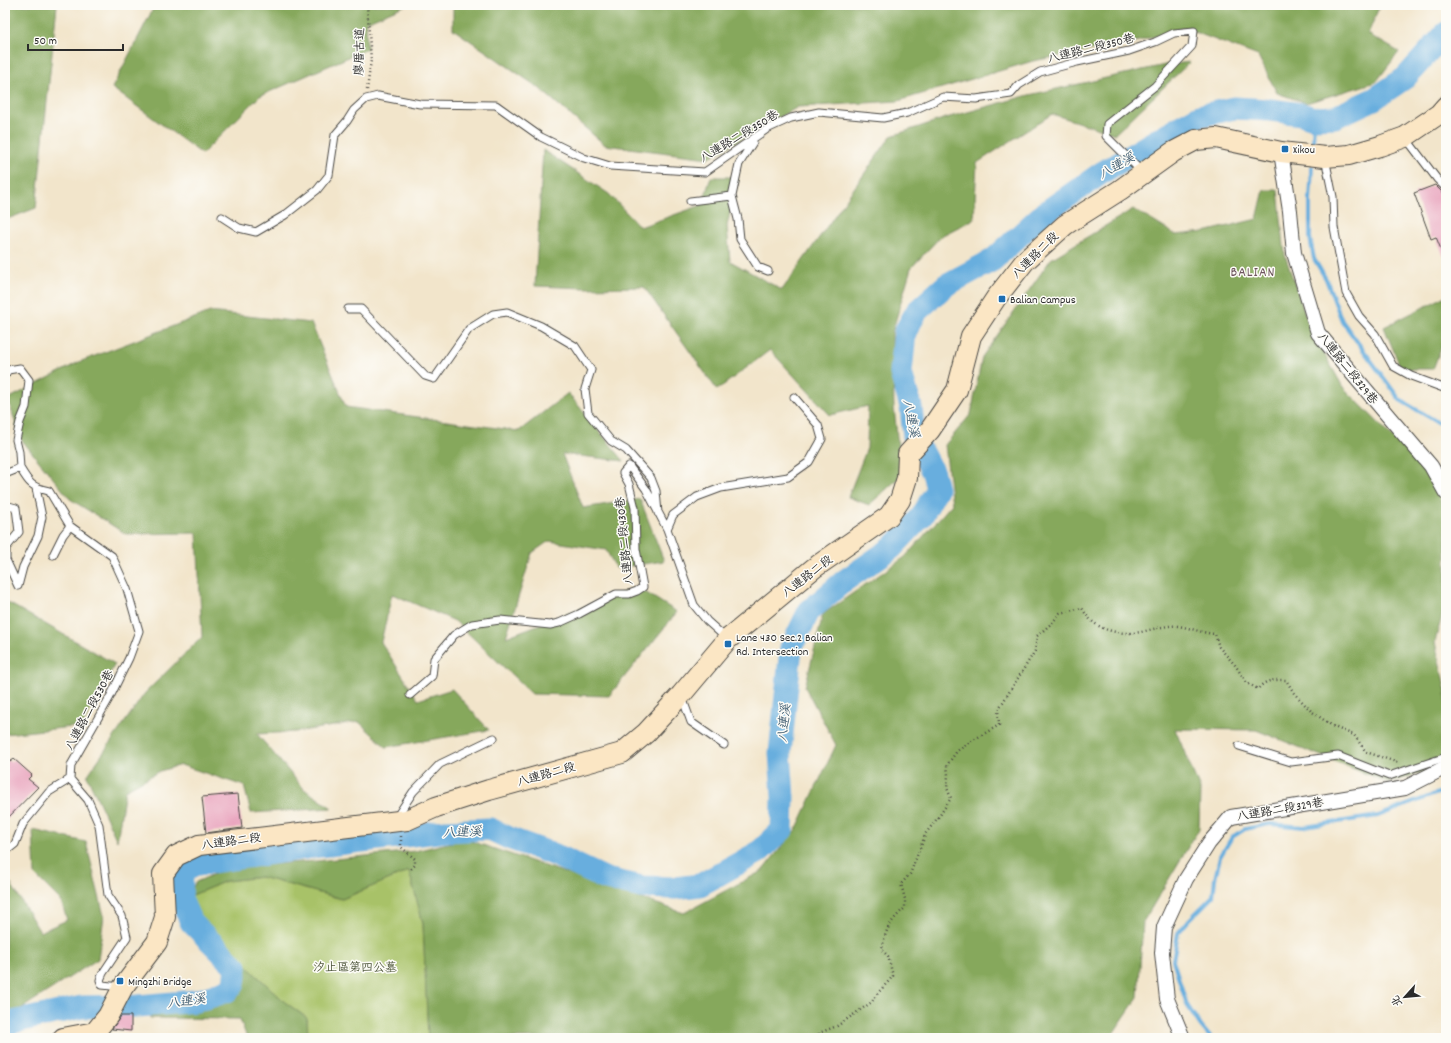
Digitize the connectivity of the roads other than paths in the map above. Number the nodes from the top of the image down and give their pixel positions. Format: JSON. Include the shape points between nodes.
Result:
{"nodes":[{"id":1,"x":1446,"y":106,"type":"edge"},
{"id":2,"x":1405,"y":137,"type":"junction"},
{"id":3,"x":757,"y":138,"type":"junction"},
{"id":4,"x":1281,"y":152,"type":"junction"},
{"id":5,"x":1325,"y":157,"type":"junction"},
{"id":6,"x":1143,"y":173,"type":"junction"},
{"id":7,"x":1446,"y":188,"type":"edge"},
{"id":8,"x":732,"y":196,"type":"junction"},
{"id":9,"x":690,"y":201,"type":"dead end"},
{"id":10,"x":222,"y":218,"type":"dead end"},
{"id":11,"x":768,"y":271,"type":"dead end"},
{"id":12,"x":348,"y":309,"type":"dead end"},
{"id":13,"x":5,"y":375,"type":"edge"},
{"id":14,"x":1446,"y":389,"type":"edge"},
{"id":15,"x":794,"y":397,"type":"dead end"},
{"id":16,"x":20,"y":468,"type":"junction"},
{"id":17,"x":5,"y":474,"type":"edge"},
{"id":18,"x":36,"y":488,"type":"junction"},
{"id":19,"x":1446,"y":493,"type":"edge"},
{"id":20,"x":5,"y":504,"type":"edge"},
{"id":21,"x":658,"y":513,"type":"junction"},
{"id":22,"x":70,"y":526,"type":"junction"},
{"id":23,"x":667,"y":530,"type":"junction"},
{"id":24,"x":53,"y":555,"type":"dead end"},
{"id":25,"x":728,"y":639,"type":"junction"},
{"id":26,"x":410,"y":695,"type":"dead end"},
{"id":27,"x":681,"y":695,"type":"junction"},
{"id":28,"x":494,"y":738,"type":"dead end"},
{"id":29,"x":724,"y":745,"type":"dead end"},
{"id":30,"x":1239,"y":746,"type":"dead end"},
{"id":31,"x":1446,"y":757,"type":"edge"},
{"id":32,"x":1446,"y":767,"type":"edge"},
{"id":33,"x":70,"y":779,"type":"junction"},
{"id":34,"x":394,"y":822,"type":"junction"},
{"id":35,"x":5,"y":852,"type":"edge"},
{"id":36,"x":122,"y":990,"type":"junction"},
{"id":37,"x":63,"y":1038,"type":"edge"},
{"id":38,"x":1183,"y":1038,"type":"edge"}],
"edges":[{"from":1,"to":2,"type":"street","name":"八連路二段","via":[[1440,114]]},
{"from":2,"to":5,"type":"street","name":"八連路二段","via":[[1349,155]]},
{"from":2,"to":7,"type":"lane"},
{"from":3,"to":6,"type":"lane","name":"八連路二段350巷","via":[[791,118],[819,112],[882,118],[907,113],[943,97],[976,99],[1011,94],[1019,85],[1040,72],[1129,51],[1174,33],[1194,31],[1192,46],[1155,86],[1107,124],[1106,136]]},
{"from":3,"to":8,"type":"lane","via":[[739,164]]},
{"from":3,"to":10,"type":"lane","name":"八連路二段350巷","via":[[705,172],[610,166],[584,158],[541,137],[496,105],[420,104],[378,96],[366,99],[354,110],[335,136],[329,176],[317,190],[285,215],[256,232],[239,228]]},
{"from":4,"to":5,"type":"street","name":"八連路二段"},
{"from":4,"to":6,"type":"street","name":"八連路二段","via":[[1216,138],[1196,140],[1172,152]]},
{"from":4,"to":19,"type":"street","name":"八連路二段329巷","via":[[1294,253],[1318,333],[1431,466]]},
{"from":5,"to":14,"type":"lane","via":[[1346,293],[1359,316],[1375,334],[1393,366],[1411,376]]},
{"from":6,"to":25,"type":"street","name":"八連路二段","via":[[1065,225],[1025,261],[996,298],[971,336],[957,390],[930,430],[908,454],[907,478],[900,500],[889,516],[814,568]]},
{"from":8,"to":9,"type":"lane"},
{"from":8,"to":11,"type":"lane","via":[[740,239],[758,267]]},
{"from":12,"to":21,"type":"lane","name":"八連路二段430巷","via":[[361,309],[425,376],[434,379],[469,329],[493,314],[508,312],[541,326],[575,346],[591,370],[586,389],[588,413],[611,441],[626,450],[650,478],[656,491]]},
{"from":13,"to":16,"type":"lane","via":[[8,370],[20,368],[29,380],[26,407],[16,440]]},
{"from":15,"to":23,"type":"lane","via":[[818,425],[822,439],[809,462],[788,478],[721,488],[697,497],[673,515]]},
{"from":16,"to":17,"type":"lane"},
{"from":16,"to":18,"type":"lane","name":"八連路二段530巷","via":[[27,480]]},
{"from":18,"to":20,"type":"lane","via":[[41,523],[18,586],[6,560],[6,548],[19,532],[16,508]]},
{"from":18,"to":22,"type":"lane","name":"八連路二段530巷","via":[[49,491]]},
{"from":21,"to":23,"type":"lane","name":"八連路二段430巷"},
{"from":21,"to":26,"type":"lane","name":"八連路二段430巷","via":[[646,489],[629,466],[624,473],[634,508],[636,549],[643,587],[629,594],[616,594],[579,614],[550,625],[500,620],[472,624],[454,635],[434,659],[432,676]]},
{"from":22,"to":24,"type":"lane"},
{"from":22,"to":33,"type":"lane","name":"八連路二段530巷","via":[[112,556],[127,589],[139,631],[110,697],[71,765]]},
{"from":23,"to":25,"type":"lane","name":"八連路二段430巷","via":[[694,605],[707,621]]},
{"from":25,"to":27,"type":"street","name":"八連路二段"},
{"from":27,"to":29,"type":"lane","via":[[691,722]]},
{"from":27,"to":34,"type":"street","name":"八連路二段","via":[[646,733],[622,753],[489,790],[436,807],[407,820]]},
{"from":28,"to":34,"type":"lane","via":[[440,764],[413,792]]},
{"from":30,"to":31,"type":"lane","via":[[1291,762],[1338,756],[1390,776]]},
{"from":32,"to":38,"type":"street","name":"八連路二段329巷","via":[[1405,788],[1231,817],[1186,879],[1164,927],[1162,953],[1167,999]]},
{"from":33,"to":35,"type":"lane","via":[[49,792],[23,824],[15,844]]},
{"from":33,"to":36,"type":"lane","via":[[88,800],[99,825],[108,895],[122,916],[127,937],[100,980],[102,985]]},
{"from":34,"to":36,"type":"street","name":"八連路二段","via":[[199,844],[176,856],[163,874],[165,917],[157,942]]},
{"from":36,"to":37,"type":"street","name":"八連路二段","via":[[96,1032]]}]}
